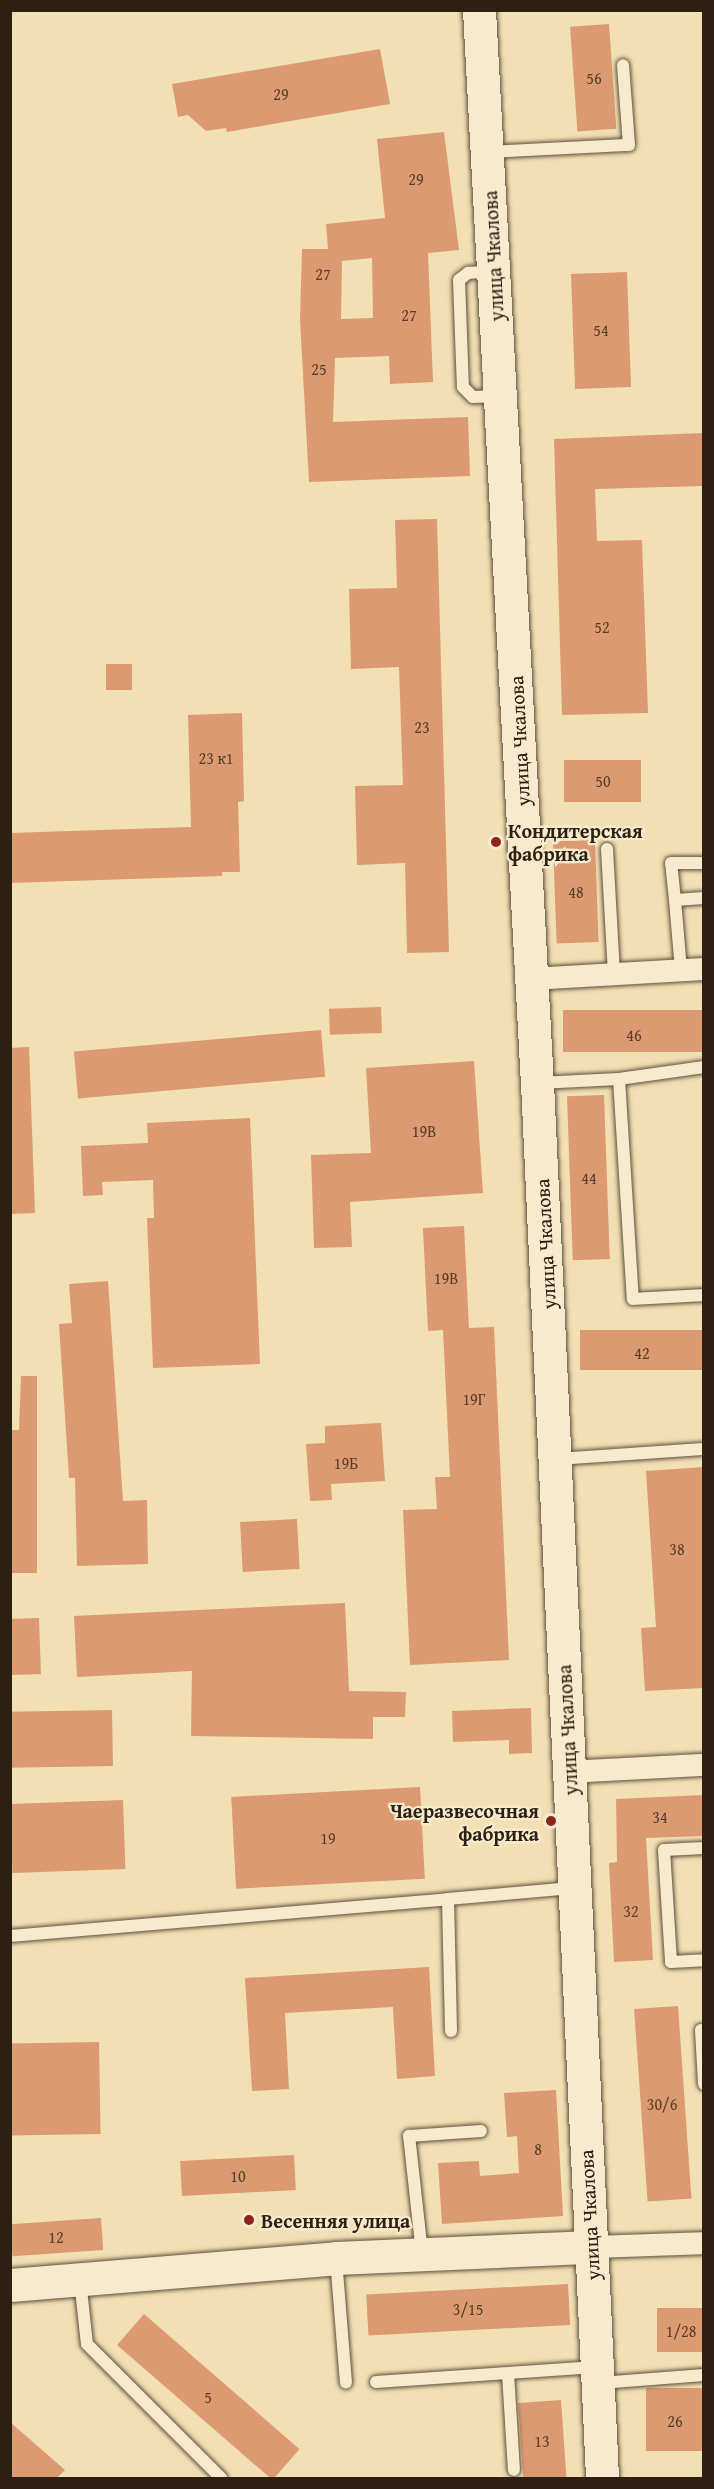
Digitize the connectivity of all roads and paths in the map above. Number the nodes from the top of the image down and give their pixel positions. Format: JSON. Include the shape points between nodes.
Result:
{"nodes":[{"id":1,"x":479,"y":10,"type":"edge"},
{"id":2,"x":623,"y":65,"type":"dead end"},
{"id":3,"x":488,"y":152,"type":"junction"},
{"id":4,"x":607,"y":849,"type":"dead end"},
{"id":5,"x":704,"y":863,"type":"edge"},
{"id":6,"x":704,"y":898,"type":"edge"},
{"id":7,"x":675,"y":900,"type":"junction"},
{"id":8,"x":692,"y":969,"type":"edge"},
{"id":9,"x":614,"y":974,"type":"junction"},
{"id":10,"x":531,"y":979,"type":"junction"},
{"id":11,"x":704,"y":1067,"type":"edge"},
{"id":12,"x":619,"y":1078,"type":"junction"},
{"id":13,"x":537,"y":1083,"type":"junction"},
{"id":14,"x":704,"y":1295,"type":"edge"},
{"id":15,"x":704,"y":1449,"type":"edge"},
{"id":16,"x":555,"y":1459,"type":"junction"},
{"id":17,"x":704,"y":1765,"type":"edge"},
{"id":18,"x":569,"y":1772,"type":"junction"},
{"id":19,"x":704,"y":1848,"type":"edge"},
{"id":20,"x":574,"y":1888,"type":"junction"},
{"id":21,"x":448,"y":1899,"type":"junction"},
{"id":22,"x":10,"y":1936,"type":"edge"},
{"id":23,"x":704,"y":1960,"type":"edge"},
{"id":24,"x":701,"y":2030,"type":"dead end"},
{"id":25,"x":451,"y":2031,"type":"dead end"},
{"id":26,"x":704,"y":2084,"type":"edge"},
{"id":27,"x":481,"y":2131,"type":"dead end"},
{"id":28,"x":704,"y":2243,"type":"edge"},
{"id":29,"x":591,"y":2247,"type":"junction"},
{"id":30,"x":422,"y":2253,"type":"junction"},
{"id":31,"x":336,"y":2258,"type":"junction"},
{"id":32,"x":80,"y":2279,"type":"junction"},
{"id":33,"x":10,"y":2285,"type":"edge"},
{"id":34,"x":508,"y":2373,"type":"junction"},
{"id":35,"x":704,"y":2375,"type":"edge"},
{"id":36,"x":597,"y":2376,"type":"junction"},
{"id":37,"x":376,"y":2382,"type":"dead end"},
{"id":38,"x":346,"y":2383,"type":"dead end"},
{"id":39,"x":514,"y":2470,"type":"dead end"},
{"id":40,"x":221,"y":2478,"type":"edge"},
{"id":41,"x":602,"y":2478,"type":"edge"}],
"edges":[{"from":1,"to":3,"type":"street","name":"улица Чкалова"},
{"from":2,"to":3,"type":"lane","via":[[629,145]]},
{"from":3,"to":10,"type":"street","name":"улица Чкалова"},
{"from":4,"to":9,"type":"lane"},
{"from":5,"to":7,"type":"lane","via":[[671,863]]},
{"from":6,"to":7,"type":"lane"},
{"from":7,"to":8,"type":"lane"},
{"from":8,"to":9,"type":"street"},
{"from":9,"to":10,"type":"street"},
{"from":10,"to":13,"type":"street","name":"улица Чкалова"},
{"from":11,"to":12,"type":"lane"},
{"from":12,"to":13,"type":"lane"},
{"from":12,"to":14,"type":"lane","via":[[633,1299]]},
{"from":13,"to":16,"type":"street","name":"улица Чкалова"},
{"from":15,"to":16,"type":"lane"},
{"from":16,"to":18,"type":"street","name":"улица Чкалова"},
{"from":17,"to":18,"type":"street"},
{"from":18,"to":20,"type":"street","name":"улица Чкалова"},
{"from":19,"to":23,"type":"lane","via":[[664,1850],[671,1962]]},
{"from":20,"to":21,"type":"lane"},
{"from":20,"to":29,"type":"street","name":"улица Чкалова"},
{"from":21,"to":22,"type":"lane"},
{"from":21,"to":25,"type":"lane"},
{"from":24,"to":26,"type":"lane"},
{"from":27,"to":30,"type":"lane","via":[[409,2136]]},
{"from":28,"to":29,"type":"street"},
{"from":29,"to":30,"type":"street"},
{"from":29,"to":36,"type":"street","name":"улица Чкалова"},
{"from":30,"to":31,"type":"street"},
{"from":31,"to":32,"type":"street"},
{"from":31,"to":38,"type":"lane"},
{"from":32,"to":33,"type":"street"},
{"from":32,"to":40,"type":"lane","via":[[87,2344]]},
{"from":34,"to":36,"type":"lane"},
{"from":34,"to":37,"type":"lane"},
{"from":34,"to":39,"type":"lane"},
{"from":35,"to":36,"type":"lane"},
{"from":36,"to":41,"type":"street","name":"улица Чкалова"}]}
